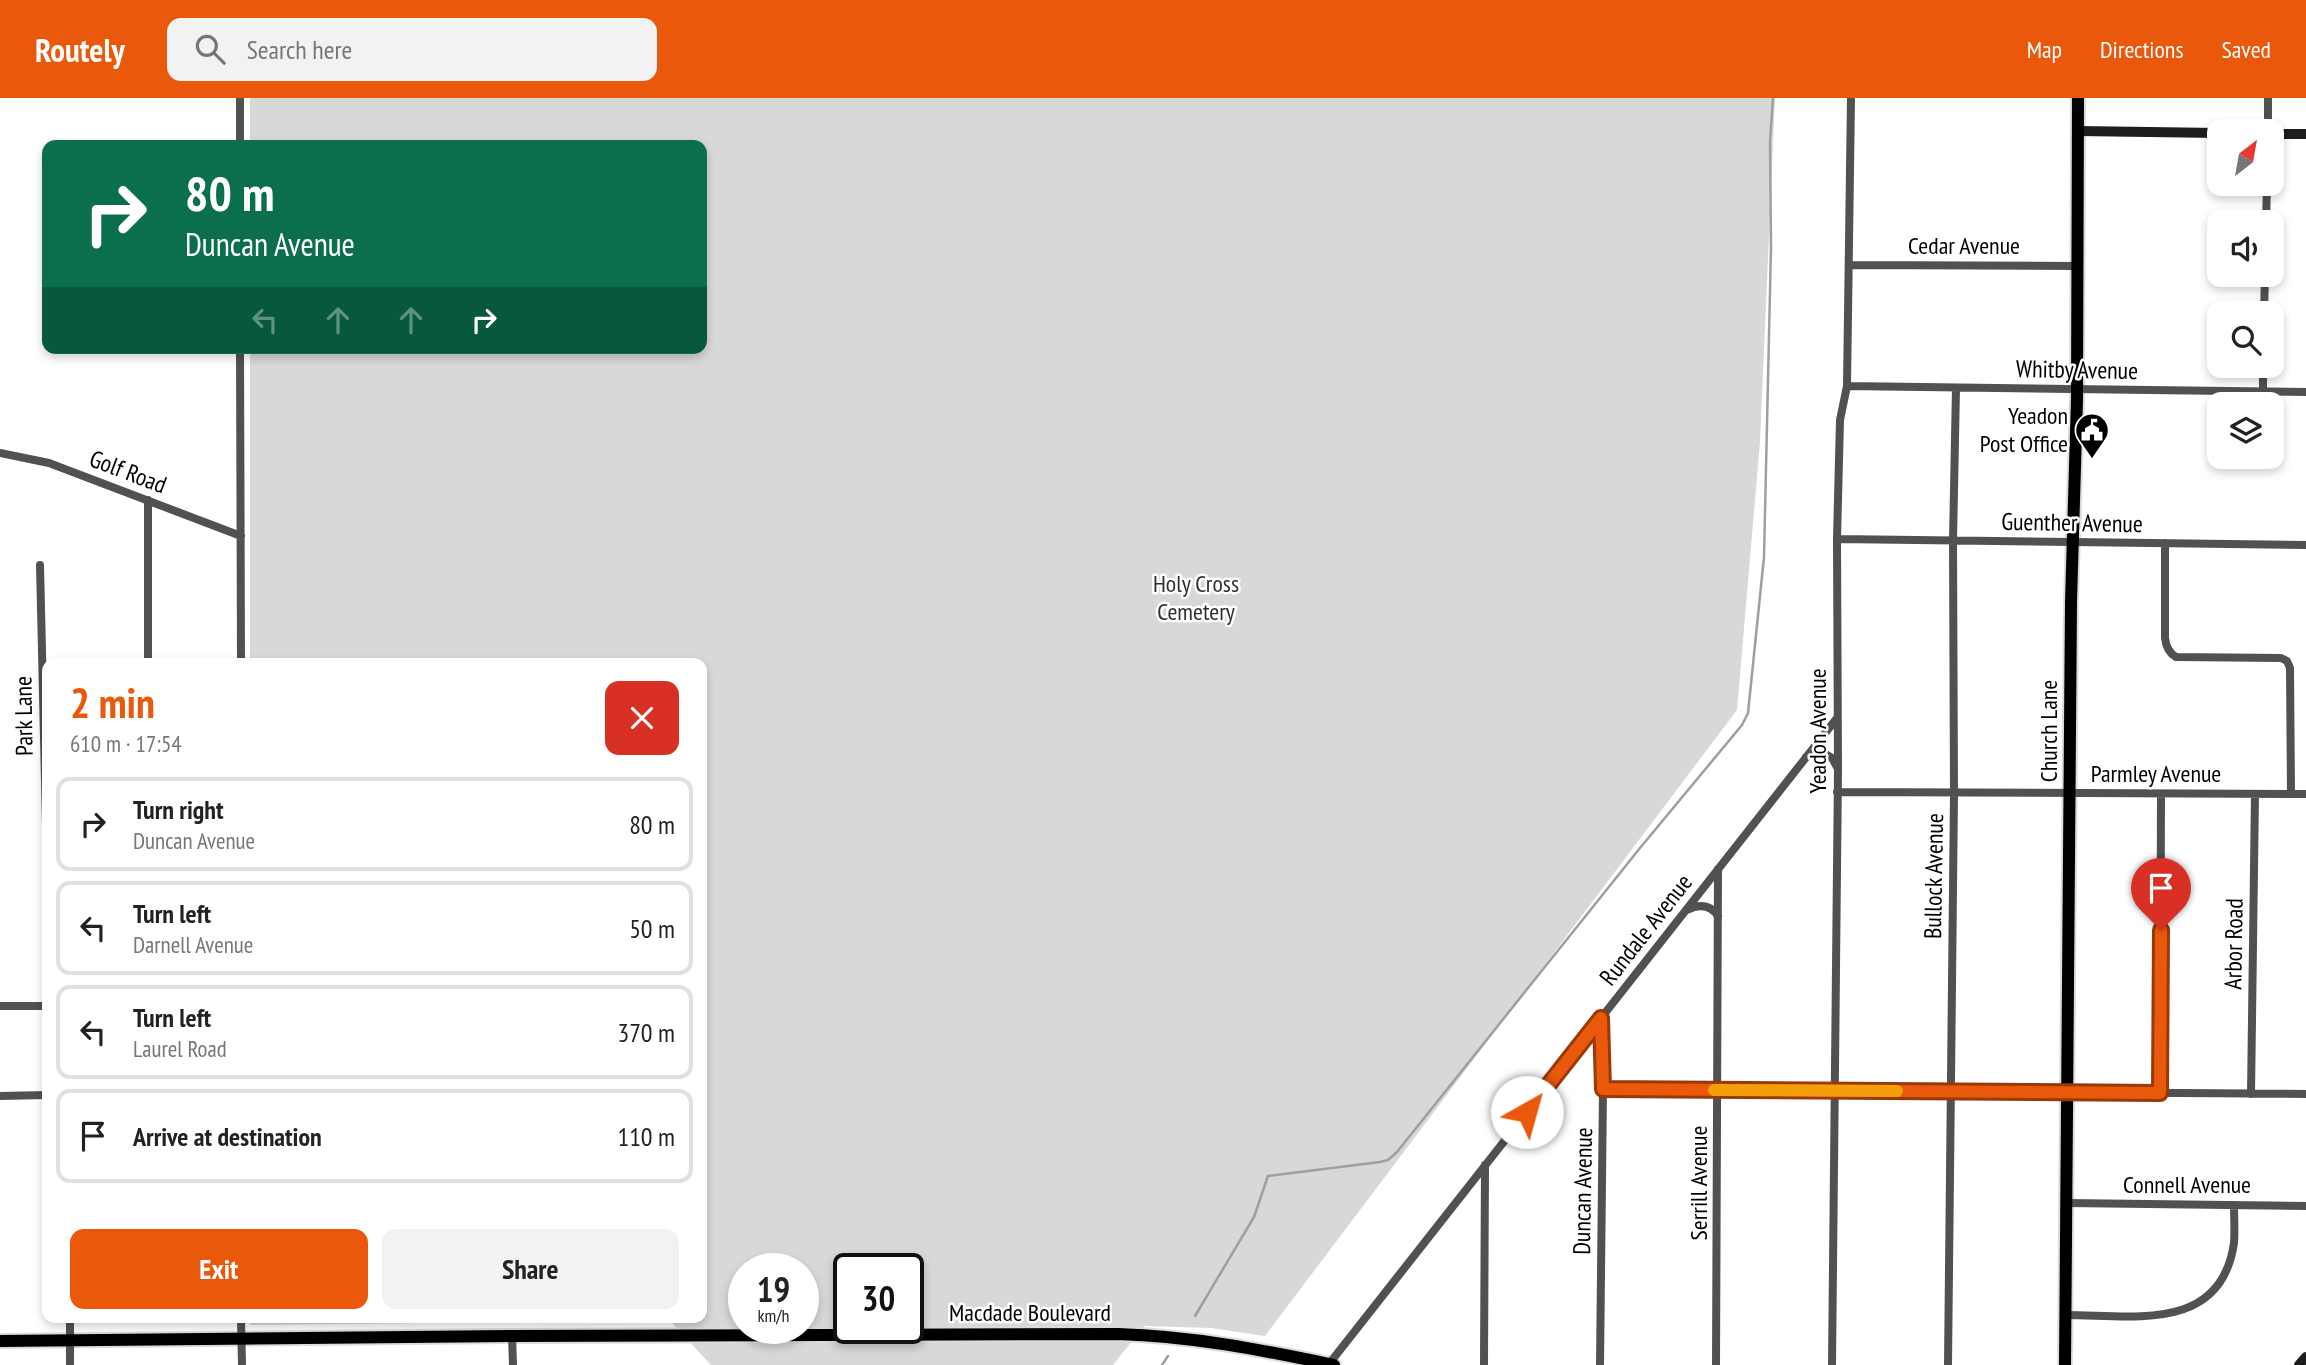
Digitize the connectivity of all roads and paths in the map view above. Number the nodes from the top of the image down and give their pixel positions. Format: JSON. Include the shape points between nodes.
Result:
{"nodes":[{"id":1,"x":240,"y":98,"type":"edge"},
{"id":2,"x":1851,"y":98,"type":"edge"},
{"id":3,"x":2078,"y":98,"type":"edge"},
{"id":4,"x":2268,"y":98,"type":"edge"},
{"id":5,"x":2269,"y":119,"type":"edge"},
{"id":6,"x":2078,"y":131,"type":"junction"},
{"id":7,"x":2207,"y":133,"type":"edge"},
{"id":8,"x":2284,"y":133,"type":"edge"},
{"id":9,"x":2306,"y":134,"type":"edge"},
{"id":10,"x":240,"y":140,"type":"edge"},
{"id":11,"x":1850,"y":265,"type":"junction"},
{"id":12,"x":2077,"y":266,"type":"junction"},
{"id":13,"x":240,"y":354,"type":"edge"},
{"id":14,"x":2263,"y":378,"type":"edge"},
{"id":15,"x":1847,"y":386,"type":"junction"},
{"id":16,"x":1956,"y":388,"type":"junction"},
{"id":17,"x":2077,"y":389,"type":"junction"},
{"id":18,"x":2263,"y":391,"type":"junction"},
{"id":19,"x":2306,"y":391,"type":"edge"},
{"id":20,"x":0,"y":453,"type":"edge"},
{"id":21,"x":148,"y":500,"type":"junction"},
{"id":22,"x":241,"y":537,"type":"junction"},
{"id":23,"x":1837,"y":539,"type":"junction"},
{"id":24,"x":1953,"y":541,"type":"junction"},
{"id":25,"x":2072,"y":542,"type":"junction"},
{"id":26,"x":2165,"y":543,"type":"junction"},
{"id":27,"x":2306,"y":545,"type":"edge"},
{"id":28,"x":40,"y":565,"type":"dead end"},
{"id":29,"x":42,"y":658,"type":"edge"},
{"id":30,"x":148,"y":658,"type":"edge"},
{"id":31,"x":241,"y":658,"type":"edge"},
{"id":32,"x":1837,"y":718,"type":"junction"},
{"id":33,"x":1806,"y":757,"type":"junction"},
{"id":34,"x":1838,"y":770,"type":"junction"},
{"id":35,"x":1838,"y":792,"type":"junction"},
{"id":36,"x":1954,"y":793,"type":"junction"},
{"id":37,"x":2070,"y":793,"type":"junction"},
{"id":38,"x":2161,"y":794,"type":"junction"},
{"id":39,"x":2255,"y":794,"type":"junction"},
{"id":40,"x":2291,"y":794,"type":"junction"},
{"id":41,"x":2306,"y":794,"type":"edge"},
{"id":42,"x":1718,"y":869,"type":"junction"},
{"id":43,"x":1685,"y":911,"type":"junction"},
{"id":44,"x":1719,"y":918,"type":"junction"},
{"id":45,"x":0,"y":1006,"type":"edge"},
{"id":46,"x":42,"y":1006,"type":"edge"},
{"id":47,"x":1601,"y":1018,"type":"junction"},
{"id":48,"x":1603,"y":1089,"type":"junction"},
{"id":49,"x":1719,"y":1090,"type":"junction"},
{"id":50,"x":1834,"y":1090,"type":"junction"},
{"id":51,"x":1950,"y":1091,"type":"junction"},
{"id":52,"x":2067,"y":1092,"type":"junction"},
{"id":53,"x":2160,"y":1093,"type":"junction"},
{"id":54,"x":2251,"y":1094,"type":"junction"},
{"id":55,"x":2306,"y":1094,"type":"edge"},
{"id":56,"x":42,"y":1095,"type":"edge"},
{"id":57,"x":0,"y":1096,"type":"edge"},
{"id":58,"x":1485,"y":1165,"type":"junction"},
{"id":59,"x":2067,"y":1203,"type":"junction"},
{"id":60,"x":2234,"y":1205,"type":"junction"},
{"id":61,"x":2306,"y":1206,"type":"edge"},
{"id":62,"x":2066,"y":1315,"type":"junction"},
{"id":63,"x":70,"y":1323,"type":"edge"},
{"id":64,"x":241,"y":1323,"type":"edge"},
{"id":65,"x":512,"y":1336,"type":"junction"},
{"id":66,"x":241,"y":1338,"type":"junction"},
{"id":67,"x":70,"y":1340,"type":"junction"},
{"id":68,"x":0,"y":1341,"type":"edge"},
{"id":69,"x":1331,"y":1364,"type":"edge"},
{"id":70,"x":71,"y":1365,"type":"edge"},
{"id":71,"x":242,"y":1365,"type":"edge"},
{"id":72,"x":513,"y":1365,"type":"edge"},
{"id":73,"x":1485,"y":1365,"type":"edge"},
{"id":74,"x":1600,"y":1365,"type":"edge"},
{"id":75,"x":1716,"y":1365,"type":"edge"},
{"id":76,"x":1832,"y":1365,"type":"edge"},
{"id":77,"x":1948,"y":1365,"type":"edge"},
{"id":78,"x":2065,"y":1365,"type":"edge"}],
"edges":[{"from":1,"to":10,"type":"street"},
{"from":2,"to":11,"type":"street","name":"Yeadon Avenue"},
{"from":3,"to":6,"type":"main road","name":"Church Lane"},
{"from":4,"to":5,"type":"street"},
{"from":6,"to":7,"type":"street"},
{"from":6,"to":12,"type":"main road","name":"Church Lane"},
{"from":8,"to":9,"type":"street"},
{"from":11,"to":12,"type":"street","name":"Cedar Avenue"},
{"from":11,"to":15,"type":"street","name":"Yeadon Avenue"},
{"from":12,"to":17,"type":"main road","name":"Church Lane"},
{"from":13,"to":22,"type":"street"},
{"from":14,"to":18,"type":"street"},
{"from":15,"to":16,"type":"street","name":"Whitby Avenue"},
{"from":15,"to":23,"type":"street","name":"Yeadon Avenue","via":[[1840,421]]},
{"from":16,"to":17,"type":"street","name":"Whitby Avenue"},
{"from":16,"to":24,"type":"street","name":"Bullock Avenue"},
{"from":17,"to":18,"type":"street","name":"Whitby Avenue"},
{"from":17,"to":25,"type":"main road","name":"Church Lane"},
{"from":18,"to":19,"type":"street","name":"Whitby Avenue"},
{"from":20,"to":21,"type":"street","name":"Golf Road","via":[[49,463]]},
{"from":21,"to":22,"type":"street","name":"Golf Road"},
{"from":21,"to":30,"type":"street"},
{"from":22,"to":31,"type":"street"},
{"from":23,"to":24,"type":"street","name":"Guenther Avenue"},
{"from":23,"to":32,"type":"street","name":"Yeadon Avenue"},
{"from":24,"to":25,"type":"street","name":"Guenther Avenue"},
{"from":24,"to":36,"type":"street","name":"Bullock Avenue"},
{"from":25,"to":26,"type":"street","name":"Guenther Avenue"},
{"from":25,"to":37,"type":"main road","name":"Church Lane"},
{"from":26,"to":27,"type":"street","name":"Guenther Avenue"},
{"from":26,"to":40,"type":"street","via":[[2165,638],[2172,655],[2287,661]]},
{"from":28,"to":29,"type":"street","name":"Park Lane"},
{"from":32,"to":33,"type":"street","name":"Rundale Avenue"},
{"from":32,"to":34,"type":"street","name":"Yeadon Avenue"},
{"from":33,"to":34,"type":"street","via":[[1826,754]]},
{"from":33,"to":42,"type":"street","name":"Rundale Avenue"},
{"from":34,"to":35,"type":"street","name":"Yeadon Avenue"},
{"from":35,"to":36,"type":"street","name":"Parmley Avenue"},
{"from":35,"to":50,"type":"street","name":"Yeadon Avenue"},
{"from":36,"to":37,"type":"street","name":"Parmley Avenue"},
{"from":36,"to":51,"type":"street","name":"Bullock Avenue"},
{"from":37,"to":38,"type":"street","name":"Parmley Avenue"},
{"from":37,"to":52,"type":"main road","name":"Church Lane"},
{"from":38,"to":39,"type":"street","name":"Parmley Avenue"},
{"from":38,"to":53,"type":"street"},
{"from":39,"to":40,"type":"street","name":"Parmley Avenue"},
{"from":39,"to":54,"type":"street","name":"Arbor Road"},
{"from":40,"to":41,"type":"street","name":"Parmley Avenue"},
{"from":42,"to":43,"type":"street","name":"Rundale Avenue"},
{"from":42,"to":44,"type":"street","name":"Serrill Avenue"},
{"from":43,"to":44,"type":"street","via":[[1706,906]]},
{"from":43,"to":47,"type":"street","name":"Rundale Avenue"},
{"from":44,"to":49,"type":"street","name":"Serrill Avenue"},
{"from":45,"to":46,"type":"street"},
{"from":47,"to":48,"type":"street","name":"Duncan Avenue"},
{"from":47,"to":58,"type":"street","name":"Rundale Avenue"},
{"from":48,"to":49,"type":"street"},
{"from":48,"to":74,"type":"street","name":"Duncan Avenue"},
{"from":49,"to":50,"type":"street"},
{"from":49,"to":75,"type":"street","name":"Serrill Avenue"},
{"from":50,"to":51,"type":"street"},
{"from":50,"to":76,"type":"street","name":"Yeadon Avenue"},
{"from":51,"to":52,"type":"street"},
{"from":51,"to":77,"type":"street","name":"Bullock Avenue"},
{"from":52,"to":53,"type":"street"},
{"from":52,"to":59,"type":"main road","name":"Church Lane"},
{"from":53,"to":54,"type":"street"},
{"from":54,"to":55,"type":"street"},
{"from":56,"to":57,"type":"street"},
{"from":58,"to":69,"type":"street","name":"Rundale Avenue"},
{"from":58,"to":73,"type":"street"},
{"from":59,"to":60,"type":"street","name":"Connell Avenue"},
{"from":59,"to":62,"type":"main road","name":"Church Lane"},
{"from":60,"to":61,"type":"street","name":"Connell Avenue"},
{"from":60,"to":62,"type":"street","via":[[2234,1242],[2224,1278],[2205,1299],[2181,1312],[2156,1316]]},
{"from":62,"to":78,"type":"main road","name":"Church Lane"},
{"from":63,"to":67,"type":"street"},
{"from":64,"to":66,"type":"street"},
{"from":65,"to":66,"type":"main road","name":"Macdade Boulevard"},
{"from":65,"to":69,"type":"main road","name":"Macdade Boulevard","via":[[1143,1335],[1214,1342]]},
{"from":65,"to":72,"type":"street"},
{"from":66,"to":67,"type":"main road","name":"Macdade Boulevard"},
{"from":66,"to":71,"type":"street"},
{"from":67,"to":68,"type":"main road","name":"Macdade Boulevard"},
{"from":67,"to":70,"type":"street"}]}
